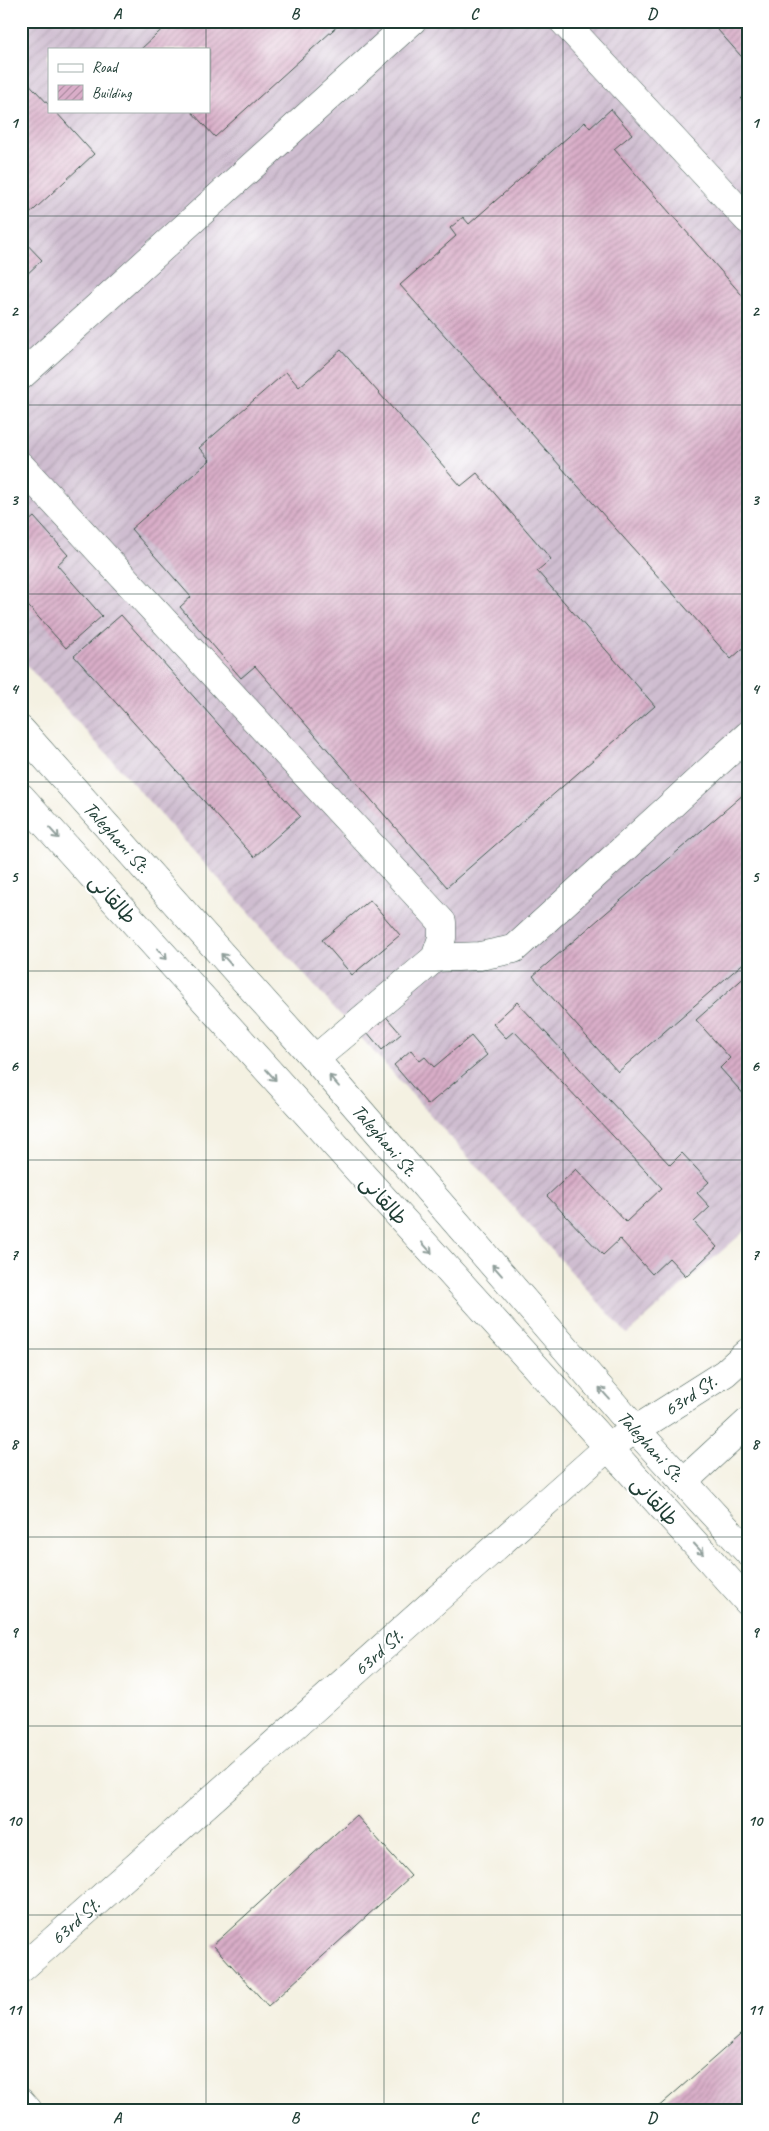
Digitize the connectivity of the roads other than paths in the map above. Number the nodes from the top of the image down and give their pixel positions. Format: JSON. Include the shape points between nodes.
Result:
{"nodes":[{"id":1,"x":412,"y":21,"type":"edge"},
{"id":2,"x":563,"y":21,"type":"edge"},
{"id":3,"x":748,"y":220,"type":"edge"},
{"id":4,"x":21,"y":376,"type":"edge"},
{"id":5,"x":21,"y":466,"type":"edge"},
{"id":6,"x":21,"y":730,"type":"edge"},
{"id":7,"x":748,"y":735,"type":"edge"},
{"id":8,"x":21,"y":797,"type":"edge"},
{"id":9,"x":435,"y":958,"type":"junction"},
{"id":10,"x":315,"y":1059,"type":"junction"},
{"id":11,"x":748,"y":1352,"type":"edge"},
{"id":12,"x":748,"y":1422,"type":"edge"},
{"id":13,"x":636,"y":1430,"type":"junction"},
{"id":14,"x":607,"y":1448,"type":"junction"},
{"id":15,"x":683,"y":1482,"type":"junction"},
{"id":16,"x":748,"y":1552,"type":"edge"},
{"id":17,"x":748,"y":1602,"type":"edge"},
{"id":18,"x":21,"y":1969,"type":"edge"},
{"id":19,"x":21,"y":2102,"type":"edge"},
{"id":20,"x":28,"y":2110,"type":"edge"}],
"edges":[{"from":1,"to":4,"type":"street"},
{"from":2,"to":3,"type":"street"},
{"from":5,"to":9,"type":"street","via":[[442,922],[442,938]]},
{"from":10,"to":6,"type":"street","name":"Taleghani St.","one_way":true},
{"from":7,"to":9,"type":"street","via":[[514,950],[480,956]]},
{"from":8,"to":14,"type":"street","name":"طالقانی","one_way":true},
{"from":9,"to":10,"type":"street"},
{"from":13,"to":10,"type":"street","name":"Taleghani St.","one_way":true},
{"from":11,"to":13,"type":"street","name":"63rd St.","via":[[725,1373]]},
{"from":12,"to":15,"type":"street"},
{"from":13,"to":14,"type":"street","name":"63rd St."},
{"from":13,"to":15,"type":"street","name":"Taleghani St."},
{"from":14,"to":17,"type":"street","name":"طالقانی","one_way":true},
{"from":14,"to":18,"type":"street","name":"63rd St."},
{"from":15,"to":16,"type":"street","name":"Taleghani St."},
{"from":19,"to":20,"type":"street"}]}
